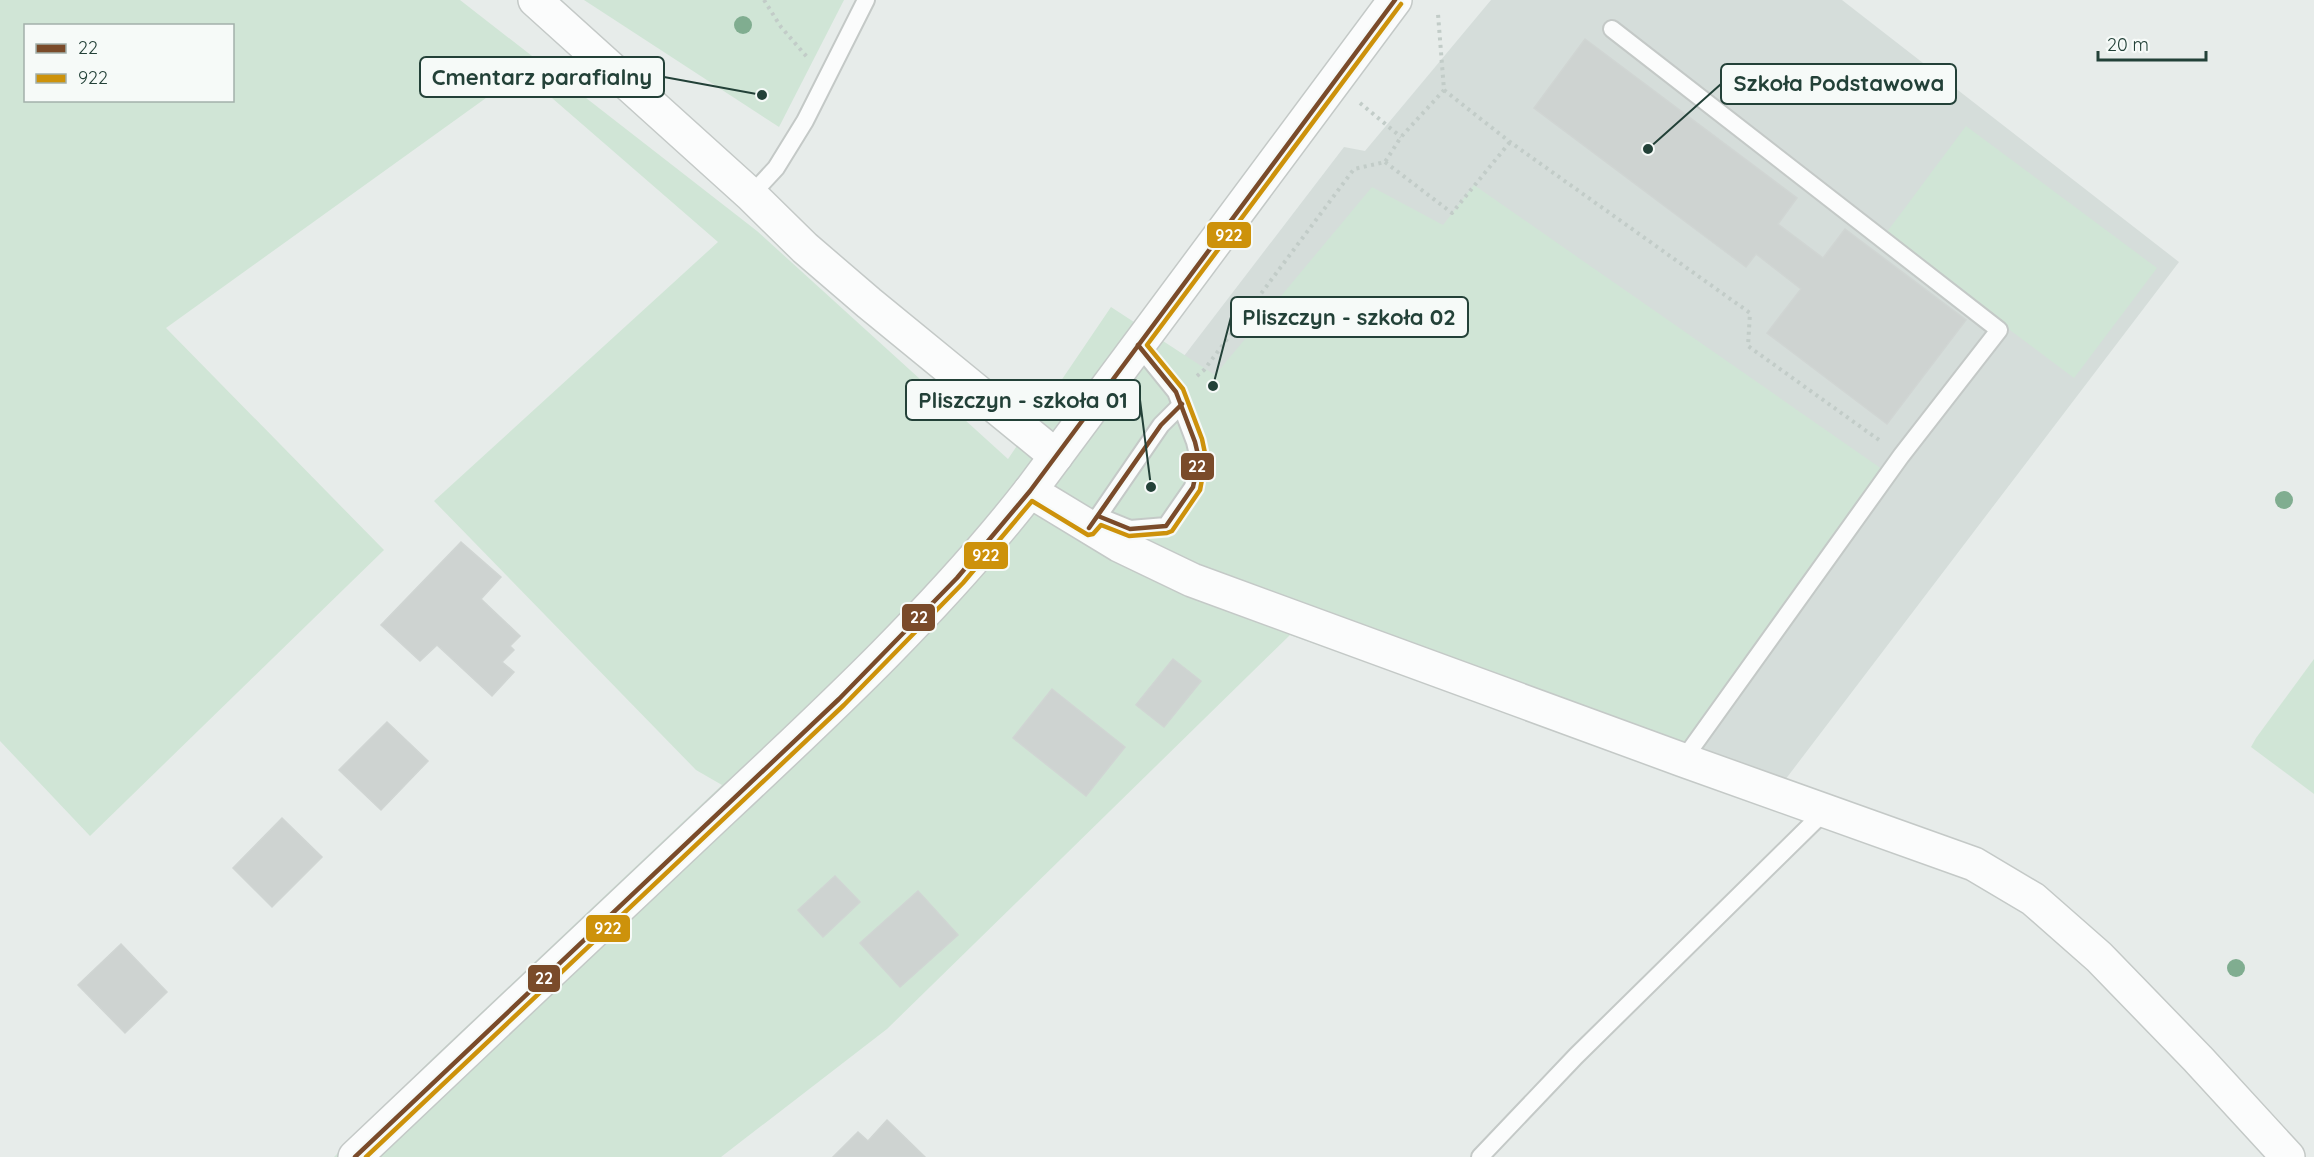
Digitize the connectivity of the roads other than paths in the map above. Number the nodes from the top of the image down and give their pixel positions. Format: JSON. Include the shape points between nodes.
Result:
{"nodes":[{"id":1,"x":535,"y":0,"type":"edge"},
{"id":2,"x":867,"y":0,"type":"edge"},
{"id":3,"x":1395,"y":0,"type":"edge"},
{"id":4,"x":1612,"y":29,"type":"dead end"},
{"id":5,"x":751,"y":195,"type":"junction"},
{"id":6,"x":1138,"y":345,"type":"junction"},
{"id":7,"x":1182,"y":404,"type":"junction"},
{"id":8,"x":1056,"y":456,"type":"junction"},
{"id":9,"x":1030,"y":491,"type":"junction"},
{"id":10,"x":1094,"y":522,"type":"junction"},
{"id":11,"x":1683,"y":760,"type":"junction"},
{"id":12,"x":1825,"y":811,"type":"junction"},
{"id":13,"x":355,"y":1157,"type":"edge"},
{"id":14,"x":1480,"y":1157,"type":"edge"},
{"id":15,"x":2288,"y":1157,"type":"edge"}],
"edges":[{"from":1,"to":5,"type":"street"},
{"from":2,"to":5,"type":"lane","via":[[805,121],[776,168]]},
{"from":3,"to":6,"type":"street"},
{"from":4,"to":11,"type":"lane","via":[[1999,330],[1902,456]]},
{"from":5,"to":8,"type":"street","via":[[869,303]]},
{"from":6,"to":7,"type":"lane"},
{"from":6,"to":8,"type":"street"},
{"from":7,"to":10,"type":"lane","via":[[1161,425]]},
{"from":7,"to":10,"type":"lane","via":[[1199,459],[1193,487],[1166,526],[1130,529]]},
{"from":8,"to":9,"type":"street"},
{"from":9,"to":10,"type":"street"},
{"from":9,"to":13,"type":"street","via":[[930,608],[849,690]]},
{"from":10,"to":11,"type":"street","via":[[1148,561],[1192,580]]},
{"from":11,"to":12,"type":"street"},
{"from":12,"to":14,"type":"lane","via":[[1576,1056]]},
{"from":12,"to":15,"type":"street","via":[[1974,864],[2033,899],[2099,957]]}]}
